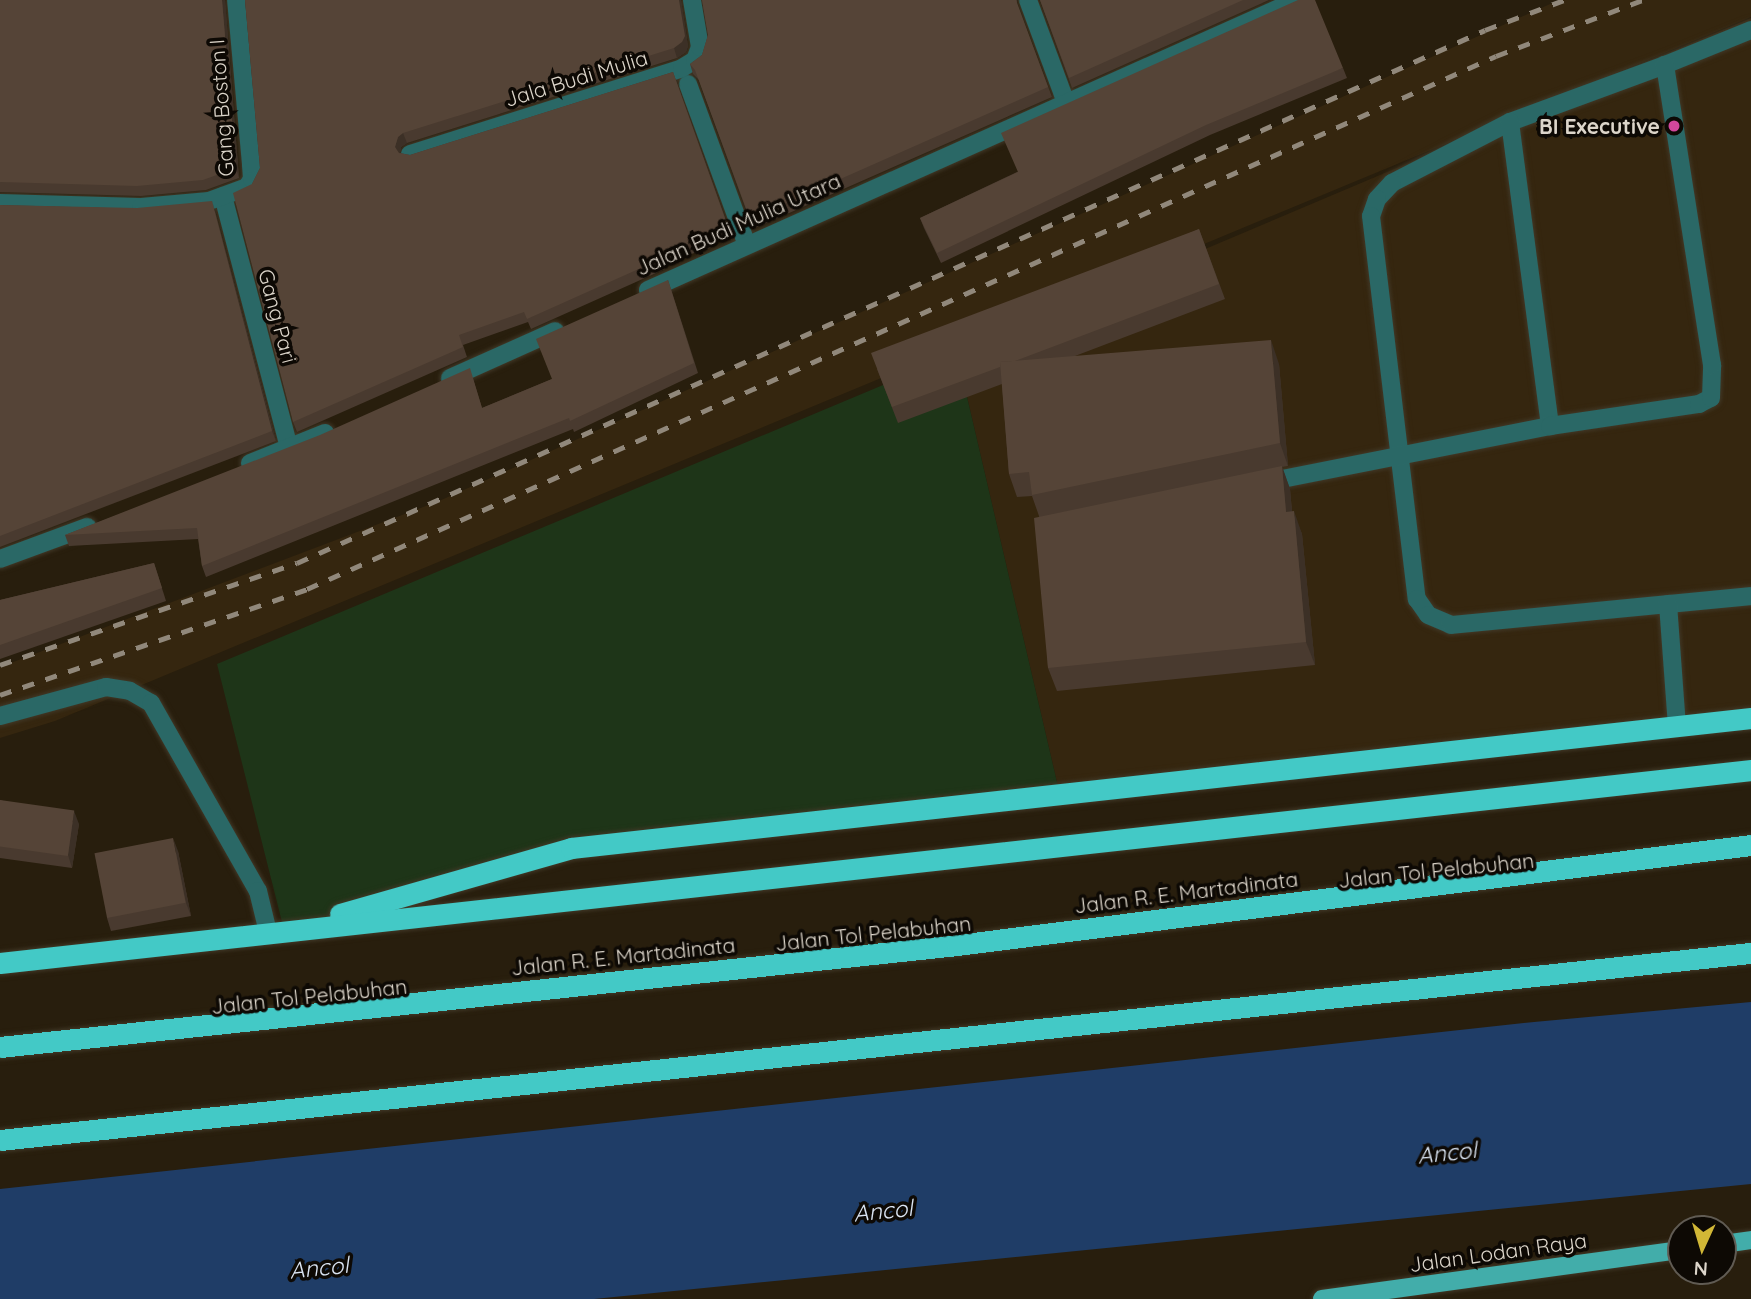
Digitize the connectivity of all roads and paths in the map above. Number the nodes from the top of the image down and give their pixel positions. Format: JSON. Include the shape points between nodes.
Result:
{"nodes":[{"id":1,"x":236,"y":0,"type":"edge"},
{"id":2,"x":692,"y":0,"type":"edge"},
{"id":3,"x":1028,"y":0,"type":"edge"},
{"id":4,"x":1294,"y":1,"type":"edge"},
{"id":5,"x":1751,"y":30,"type":"edge"},
{"id":6,"x":1665,"y":65,"type":"junction"},
{"id":7,"x":688,"y":84,"type":"dead end"},
{"id":8,"x":1066,"y":103,"type":"junction"},
{"id":9,"x":1510,"y":122,"type":"junction"},
{"id":10,"x":410,"y":153,"type":"edge"},
{"id":11,"x":223,"y":196,"type":"junction"},
{"id":12,"x":0,"y":203,"type":"edge"},
{"id":13,"x":747,"y":245,"type":"junction"},
{"id":14,"x":626,"y":300,"type":"edge"},
{"id":15,"x":575,"y":322,"type":"edge"},
{"id":16,"x":435,"y":384,"type":"edge"},
{"id":17,"x":345,"y":424,"type":"edge"},
{"id":18,"x":1550,"y":426,"type":"junction"},
{"id":19,"x":289,"y":447,"type":"junction"},
{"id":20,"x":1398,"y":455,"type":"junction"},
{"id":21,"x":230,"y":471,"type":"edge"},
{"id":22,"x":1249,"y":486,"type":"edge"},
{"id":23,"x":106,"y":520,"type":"edge"},
{"id":24,"x":0,"y":559,"type":"edge"},
{"id":25,"x":1751,"y":596,"type":"edge"},
{"id":26,"x":1668,"y":604,"type":"junction"},
{"id":27,"x":0,"y":716,"type":"edge"},
{"id":28,"x":1751,"y":718,"type":"edge"},
{"id":29,"x":1677,"y":727,"type":"junction"},
{"id":30,"x":1751,"y":770,"type":"edge"},
{"id":31,"x":1751,"y":845,"type":"edge"},
{"id":32,"x":1751,"y":859,"type":"edge"},
{"id":33,"x":276,"y":931,"type":"junction"},
{"id":34,"x":1751,"y":953,"type":"edge"},
{"id":35,"x":0,"y":962,"type":"edge"},
{"id":36,"x":0,"y":1047,"type":"edge"},
{"id":37,"x":0,"y":1055,"type":"edge"},
{"id":38,"x":0,"y":1140,"type":"edge"},
{"id":39,"x":1667,"y":1252,"type":"edge"},
{"id":40,"x":1322,"y":1299,"type":"edge"}],
"edges":[{"from":1,"to":11,"type":"street","name":"Gang Boston I","via":[[252,179],[247,187]]},
{"from":2,"to":10,"type":"street","name":"Jala Budi Mulia","via":[[700,47],[695,60],[682,68]]},
{"from":3,"to":8,"type":"street"},
{"from":4,"to":8,"type":"street","name":"Jalan Budi Mulia Utara"},
{"from":5,"to":6,"type":"street"},
{"from":6,"to":9,"type":"street"},
{"from":6,"to":18,"type":"street","via":[[1712,365],[1711,398],[1699,404]]},
{"from":7,"to":13,"type":"street"},
{"from":8,"to":13,"type":"street","name":"Jalan Budi Mulia Utara"},
{"from":9,"to":18,"type":"street"},
{"from":9,"to":20,"type":"street","via":[[1392,183],[1377,199],[1371,216]]},
{"from":11,"to":12,"type":"street","via":[[141,207]]},
{"from":11,"to":19,"type":"street","name":"Gang Pari"},
{"from":13,"to":14,"type":"street","name":"Jalan Budi Mulia Utara"},
{"from":15,"to":16,"type":"street"},
{"from":17,"to":19,"type":"street"},
{"from":18,"to":20,"type":"street"},
{"from":19,"to":21,"type":"street"},
{"from":20,"to":22,"type":"street"},
{"from":20,"to":26,"type":"street","via":[[1417,599],[1429,615],[1451,625]]},
{"from":23,"to":24,"type":"street"},
{"from":25,"to":26,"type":"street"},
{"from":26,"to":29,"type":"street"},
{"from":27,"to":33,"type":"street","via":[[106,687],[130,691],[151,703]]},
{"from":28,"to":29,"type":"highway"},
{"from":29,"to":33,"type":"highway","via":[[570,848]]},
{"from":30,"to":33,"type":"highway"},
{"from":31,"to":36,"type":"highway","name":"Jalan R. E. Martadinata","via":[[957,946]]},
{"from":32,"to":37,"type":"highway","name":"Jalan Tol Pelabuhan"},
{"from":33,"to":35,"type":"highway"},
{"from":34,"to":38,"type":"highway"},
{"from":39,"to":40,"type":"main road","name":"Jalan Lodan Raya"}]}
